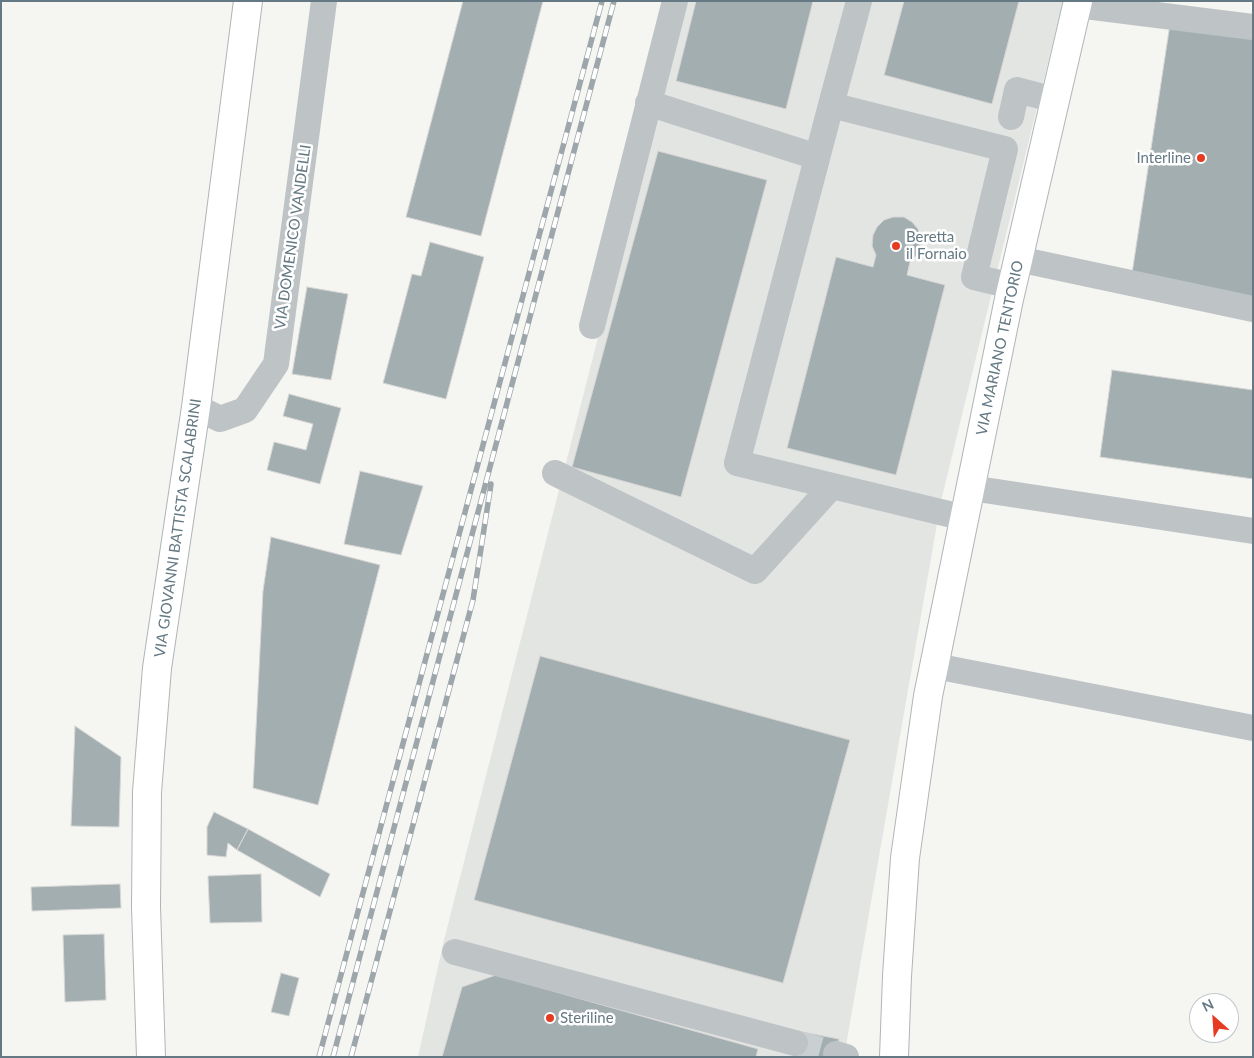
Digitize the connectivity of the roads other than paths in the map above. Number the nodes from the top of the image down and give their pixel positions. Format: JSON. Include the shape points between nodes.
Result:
{"nodes":[{"id":1,"x":248,"y":1,"type":"edge"},
{"id":2,"x":324,"y":1,"type":"edge"},
{"id":3,"x":675,"y":1,"type":"edge"},
{"id":4,"x":860,"y":1,"type":"edge"},
{"id":5,"x":1078,"y":3,"type":"edge"},
{"id":6,"x":1253,"y":27,"type":"edge"},
{"id":7,"x":1055,"y":100,"type":"junction"},
{"id":8,"x":648,"y":104,"type":"junction"},
{"id":9,"x":831,"y":105,"type":"junction"},
{"id":10,"x":1011,"y":118,"type":"dead end"},
{"id":11,"x":817,"y":157,"type":"junction"},
{"id":12,"x":1018,"y":259,"type":"junction"},
{"id":13,"x":1012,"y":286,"type":"junction"},
{"id":14,"x":1253,"y":309,"type":"edge"},
{"id":15,"x":592,"y":326,"type":"dead end"},
{"id":16,"x":196,"y":407,"type":"junction"},
{"id":17,"x":555,"y":473,"type":"dead end"},
{"id":18,"x":832,"y":486,"type":"junction"},
{"id":19,"x":971,"y":488,"type":"junction"},
{"id":20,"x":965,"y":518,"type":"junction"},
{"id":21,"x":1253,"y":531,"type":"edge"},
{"id":22,"x":934,"y":666,"type":"junction"},
{"id":23,"x":1253,"y":728,"type":"edge"},
{"id":24,"x":455,"y":952,"type":"dead end"},
{"id":25,"x":782,"y":1046,"type":"tunnel mouth"},
{"id":26,"x":152,"y":1057,"type":"edge"},
{"id":27,"x":894,"y":1057,"type":"edge"}],
"edges":[{"from":1,"to":16,"type":"main road","name":"VIA GIOVANNI BATTISTA SCALABRINI"},
{"from":2,"to":16,"type":"lane","name":"VIA DOMENICO VANDELLI","via":[[276,364],[245,410],[220,419]]},
{"from":3,"to":8,"type":"lane"},
{"from":4,"to":9,"type":"lane"},
{"from":5,"to":6,"type":"lane"},
{"from":5,"to":7,"type":"main road","name":"VIA MARIANO TENTORIO"},
{"from":7,"to":10,"type":"lane","via":[[1017,90]]},
{"from":7,"to":12,"type":"main road","name":"VIA MARIANO TENTORIO"},
{"from":8,"to":11,"type":"lane"},
{"from":8,"to":15,"type":"lane"},
{"from":9,"to":11,"type":"lane"},
{"from":9,"to":13,"type":"lane","via":[[1005,149],[974,277]]},
{"from":11,"to":18,"type":"lane","via":[[737,463]]},
{"from":12,"to":13,"type":"main road","name":"VIA MARIANO TENTORIO"},
{"from":12,"to":14,"type":"lane"},
{"from":13,"to":19,"type":"main road","name":"VIA MARIANO TENTORIO"},
{"from":16,"to":26,"type":"main road","name":"VIA GIOVANNI BATTISTA SCALABRINI","via":[[157,668],[146,792],[146,908]]},
{"from":17,"to":18,"type":"lane","via":[[754,571]]},
{"from":18,"to":20,"type":"lane"},
{"from":19,"to":20,"type":"main road","name":"VIA MARIANO TENTORIO"},
{"from":19,"to":21,"type":"lane"},
{"from":20,"to":22,"type":"main road","name":"VIA MARIANO TENTORIO"},
{"from":22,"to":23,"type":"lane"},
{"from":22,"to":27,"type":"main road","name":"VIA MARIANO TENTORIO","via":[[905,858]]},
{"from":24,"to":25,"type":"lane"}]}
